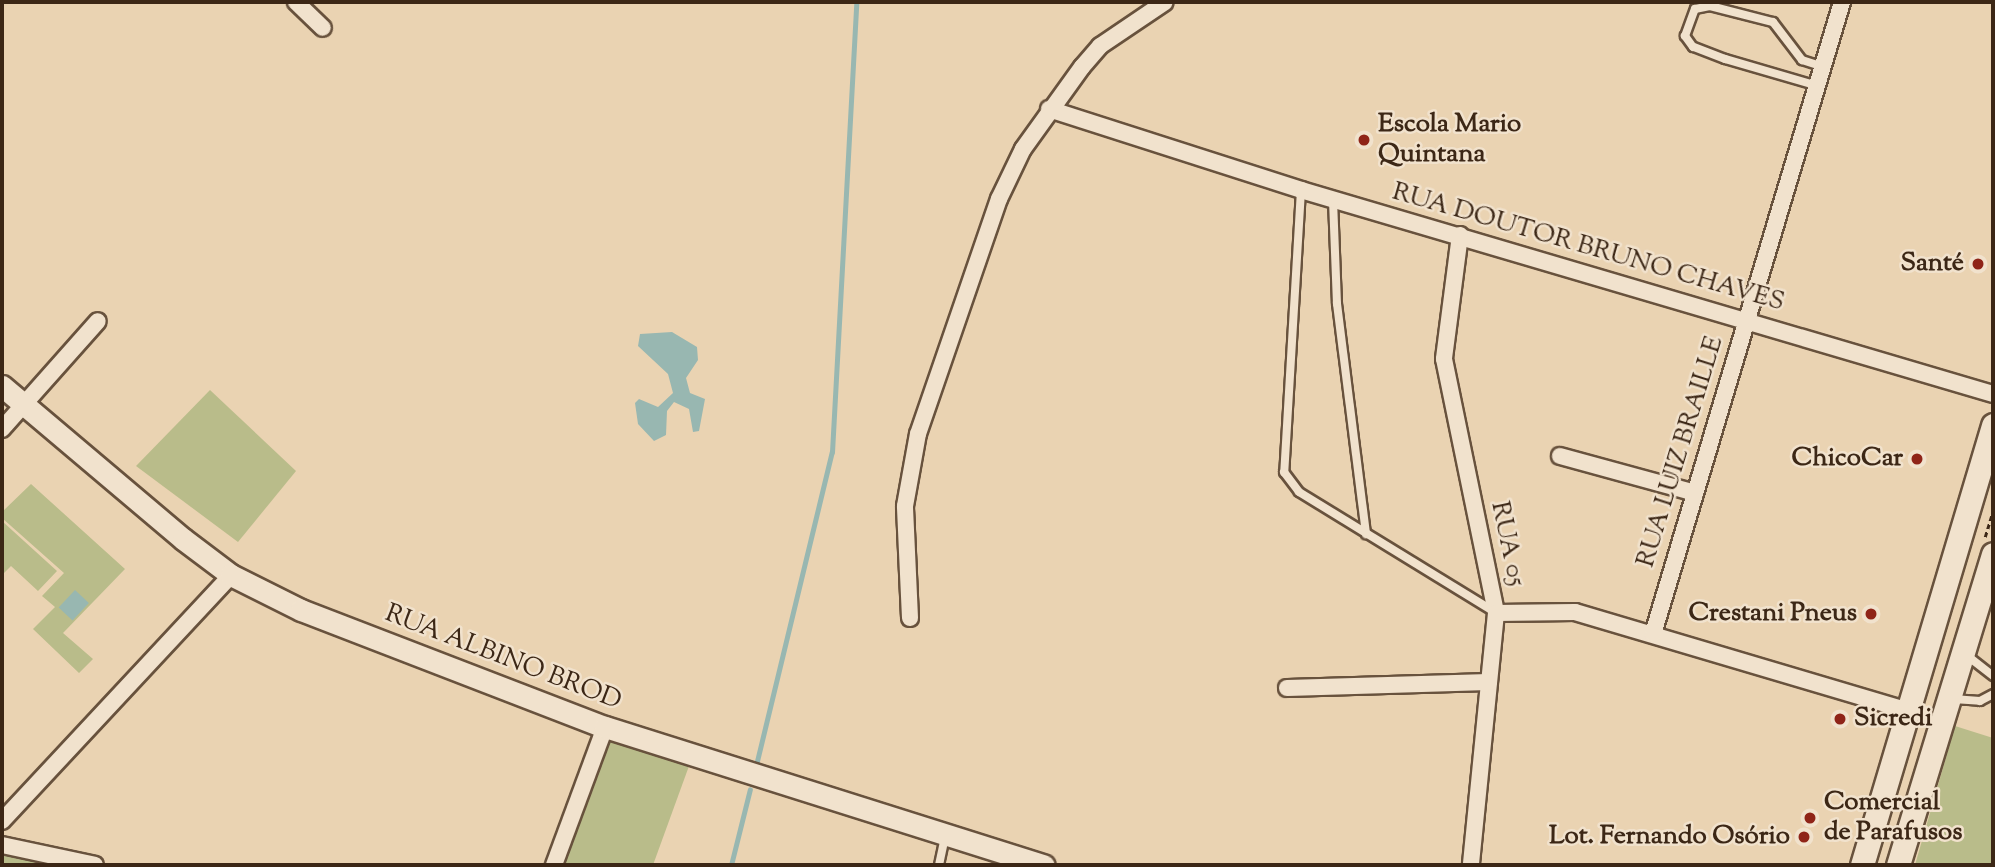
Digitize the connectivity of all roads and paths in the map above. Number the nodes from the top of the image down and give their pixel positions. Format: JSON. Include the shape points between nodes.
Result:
{"nodes":[{"id":1,"x":296,"y":2,"type":"edge"},
{"id":2,"x":1165,"y":2,"type":"edge"},
{"id":3,"x":1842,"y":2,"type":"edge"},
{"id":4,"x":323,"y":28,"type":"dead end"},
{"id":5,"x":1823,"y":67,"type":"junction"},
{"id":6,"x":1818,"y":86,"type":"junction"},
{"id":7,"x":1049,"y":109,"type":"junction"},
{"id":8,"x":1301,"y":190,"type":"junction"},
{"id":9,"x":1333,"y":200,"type":"junction"},
{"id":10,"x":1460,"y":235,"type":"junction"},
{"id":11,"x":1746,"y":320,"type":"junction"},
{"id":12,"x":98,"y":321,"type":"dead end"},
{"id":13,"x":2,"y":386,"type":"edge"},
{"id":14,"x":1993,"y":394,"type":"edge"},
{"id":15,"x":24,"y":407,"type":"junction"},
{"id":16,"x":1993,"y":425,"type":"edge"},
{"id":17,"x":2,"y":429,"type":"edge"},
{"id":18,"x":1560,"y":456,"type":"dead end"},
{"id":19,"x":1695,"y":493,"type":"junction"},
{"id":20,"x":1366,"y":534,"type":"junction"},
{"id":21,"x":1993,"y":554,"type":"edge"},
{"id":22,"x":231,"y":575,"type":"junction"},
{"id":23,"x":1496,"y":613,"type":"junction"},
{"id":24,"x":910,"y":618,"type":"dead end"},
{"id":25,"x":1653,"y":634,"type":"junction"},
{"id":26,"x":1964,"y":653,"type":"junction"},
{"id":27,"x":1993,"y":676,"type":"edge"},
{"id":28,"x":1489,"y":682,"type":"junction"},
{"id":29,"x":1287,"y":688,"type":"dead end"},
{"id":30,"x":1993,"y":694,"type":"edge"},
{"id":31,"x":1950,"y":698,"type":"junction"},
{"id":32,"x":1909,"y":711,"type":"junction"},
{"id":33,"x":605,"y":727,"type":"junction"},
{"id":34,"x":2,"y":821,"type":"edge"},
{"id":35,"x":945,"y":836,"type":"junction"},
{"id":36,"x":2,"y":845,"type":"edge"},
{"id":37,"x":95,"y":865,"type":"edge"},
{"id":38,"x":554,"y":865,"type":"edge"},
{"id":39,"x":939,"y":865,"type":"edge"},
{"id":40,"x":1044,"y":865,"type":"edge"},
{"id":41,"x":1471,"y":865,"type":"edge"},
{"id":42,"x":1862,"y":865,"type":"edge"},
{"id":43,"x":1898,"y":865,"type":"edge"}],
"edges":[{"from":1,"to":4,"type":"street"},
{"from":2,"to":7,"type":"street","via":[[1100,46]]},
{"from":3,"to":5,"type":"street","name":"RUA LUIZ BRAILLE"},
{"from":5,"to":6,"type":"street","name":"RUA LUIZ BRAILLE"},
{"from":5,"to":6,"type":"lane","via":[[1802,60],[1773,22],[1710,6],[1695,9],[1685,36],[1693,47],[1725,60]]},
{"from":6,"to":11,"type":"street","name":"RUA LUIZ BRAILLE"},
{"from":7,"to":8,"type":"street","name":"RUA DOUTOR BRUNO CHAVES"},
{"from":7,"to":24,"type":"street","via":[[999,200],[918,434],[905,506]]},
{"from":8,"to":9,"type":"street","name":"RUA DOUTOR BRUNO CHAVES"},
{"from":8,"to":20,"type":"lane","via":[[1284,472],[1298,492]]},
{"from":9,"to":10,"type":"street","name":"RUA DOUTOR BRUNO CHAVES"},
{"from":9,"to":20,"type":"lane","via":[[1337,304]]},
{"from":10,"to":11,"type":"street","name":"RUA DOUTOR BRUNO CHAVES"},
{"from":10,"to":23,"type":"street","name":"RUA 05","via":[[1444,359]]},
{"from":11,"to":14,"type":"street","name":"RUA DOUTOR BRUNO CHAVES"},
{"from":11,"to":19,"type":"street","name":"RUA LUIZ BRAILLE"},
{"from":12,"to":15,"type":"street"},
{"from":13,"to":15,"type":"street","name":"RUA ALBINO BROD"},
{"from":15,"to":17,"type":"street"},
{"from":15,"to":22,"type":"street","name":"RUA ALBINO BROD"},
{"from":16,"to":32,"type":"main road"},
{"from":18,"to":19,"type":"street"},
{"from":19,"to":25,"type":"street","name":"RUA LUIZ BRAILLE"},
{"from":20,"to":23,"type":"lane"},
{"from":21,"to":26,"type":"main road"},
{"from":22,"to":33,"type":"street","name":"RUA ALBINO BROD","via":[[331,623]]},
{"from":22,"to":34,"type":"street"},
{"from":23,"to":25,"type":"street","via":[[1575,612]]},
{"from":23,"to":28,"type":"street","name":"RUA 05"},
{"from":25,"to":32,"type":"street"},
{"from":26,"to":27,"type":"lane"},
{"from":26,"to":31,"type":"main road"},
{"from":28,"to":29,"type":"street"},
{"from":28,"to":41,"type":"street","name":"RUA 05"},
{"from":30,"to":31,"type":"lane","via":[[1980,701]]},
{"from":31,"to":43,"type":"main road"},
{"from":32,"to":42,"type":"main road"},
{"from":33,"to":35,"type":"street","name":"RUA ALBINO BROD"},
{"from":33,"to":38,"type":"street"},
{"from":35,"to":39,"type":"lane"},
{"from":35,"to":40,"type":"street","name":"RUA ALBINO BROD"},
{"from":36,"to":37,"type":"street"}]}
